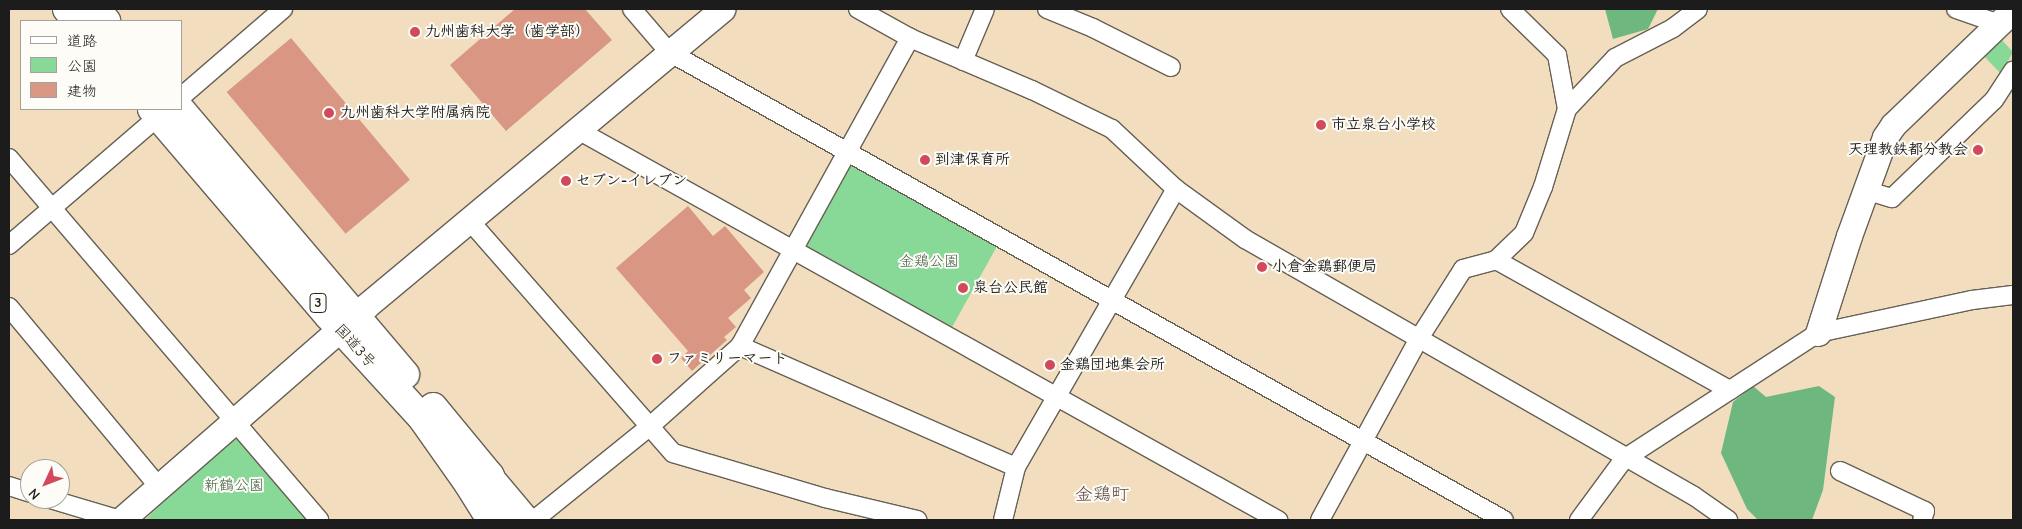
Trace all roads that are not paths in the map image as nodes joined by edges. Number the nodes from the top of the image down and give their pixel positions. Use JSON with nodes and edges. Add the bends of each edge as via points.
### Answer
{"nodes":[{"id":1,"x":67,"y":9,"type":"edge"},
{"id":2,"x":96,"y":9,"type":"edge"},
{"id":3,"x":284,"y":9,"type":"edge"},
{"id":4,"x":632,"y":9,"type":"edge"},
{"id":5,"x":722,"y":9,"type":"edge"},
{"id":6,"x":858,"y":9,"type":"edge"},
{"id":7,"x":985,"y":9,"type":"edge"},
{"id":8,"x":1047,"y":9,"type":"edge"},
{"id":9,"x":1510,"y":9,"type":"edge"},
{"id":10,"x":1698,"y":9,"type":"edge"},
{"id":11,"x":1956,"y":9,"type":"edge"},
{"id":12,"x":2006,"y":17,"type":"edge"},
{"id":13,"x":77,"y":20,"type":"edge"},
{"id":14,"x":105,"y":20,"type":"edge"},
{"id":15,"x":910,"y":38,"type":"junction"},
{"id":16,"x":669,"y":52,"type":"junction"},
{"id":17,"x":963,"y":61,"type":"junction"},
{"id":18,"x":1171,"y":67,"type":"dead end"},
{"id":19,"x":2013,"y":71,"type":"edge"},
{"id":20,"x":182,"y":96,"type":"edge"},
{"id":21,"x":1567,"y":109,"type":"junction"},
{"id":22,"x":164,"y":111,"type":"edge"},
{"id":23,"x":576,"y":129,"type":"junction"},
{"id":24,"x":848,"y":152,"type":"junction"},
{"id":25,"x":9,"y":158,"type":"edge"},
{"id":26,"x":1176,"y":189,"type":"junction"},
{"id":27,"x":1865,"y":190,"type":"junction"},
{"id":28,"x":51,"y":209,"type":"junction"},
{"id":29,"x":469,"y":220,"type":"junction"},
{"id":30,"x":9,"y":244,"type":"edge"},
{"id":31,"x":794,"y":252,"type":"junction"},
{"id":32,"x":1496,"y":260,"type":"junction"},
{"id":33,"x":2013,"y":295,"type":"edge"},
{"id":34,"x":1110,"y":300,"type":"junction"},
{"id":35,"x":9,"y":307,"type":"edge"},
{"id":36,"x":349,"y":323,"type":"junction"},
{"id":37,"x":1818,"y":333,"type":"junction"},
{"id":38,"x":1418,"y":340,"type":"junction"},
{"id":39,"x":740,"y":346,"type":"junction"},
{"id":40,"x":1730,"y":390,"type":"junction"},
{"id":41,"x":1056,"y":398,"type":"junction"},
{"id":42,"x":234,"y":424,"type":"junction"},
{"id":43,"x":648,"y":428,"type":"junction"},
{"id":44,"x":1363,"y":441,"type":"junction"},
{"id":45,"x":1624,"y":459,"type":"junction"},
{"id":46,"x":1016,"y":467,"type":"junction"},
{"id":47,"x":1840,"y":472,"type":"dead end"},
{"id":48,"x":158,"y":486,"type":"junction"},
{"id":49,"x":490,"y":504,"type":"edge"},
{"id":50,"x":70,"y":505,"type":"edge"},
{"id":51,"x":120,"y":520,"type":"edge"},
{"id":52,"x":319,"y":520,"type":"edge"},
{"id":53,"x":507,"y":520,"type":"edge"},
{"id":54,"x":527,"y":520,"type":"edge"},
{"id":55,"x":534,"y":520,"type":"edge"},
{"id":56,"x":916,"y":520,"type":"edge"},
{"id":57,"x":1003,"y":520,"type":"edge"},
{"id":58,"x":1278,"y":520,"type":"edge"},
{"id":59,"x":1320,"y":520,"type":"edge"},
{"id":60,"x":1504,"y":520,"type":"edge"},
{"id":61,"x":1579,"y":520,"type":"edge"},
{"id":62,"x":1728,"y":520,"type":"edge"},
{"id":63,"x":1922,"y":520,"type":"edge"}],
"edges":[{"from":1,"to":13,"type":"highway"},
{"from":2,"to":14,"type":"highway"},
{"from":3,"to":20,"type":"street"},
{"from":4,"to":16,"type":"street"},
{"from":5,"to":16,"type":"street"},
{"from":6,"to":15,"type":"street"},
{"from":7,"to":17,"type":"street"},
{"from":8,"to":18,"type":"street"},
{"from":9,"to":21,"type":"street","via":[[1557,55]]},
{"from":10,"to":21,"type":"street","via":[[1673,28],[1616,58]]},
{"from":11,"to":12,"type":"street"},
{"from":12,"to":27,"type":"street","via":[[1893,125],[1885,137]]},
{"from":15,"to":17,"type":"street"},
{"from":15,"to":24,"type":"street"},
{"from":16,"to":23,"type":"street"},
{"from":16,"to":24,"type":"street"},
{"from":17,"to":26,"type":"street","via":[[1112,129]]},
{"from":19,"to":27,"type":"street","via":[[1994,100],[1892,198]]},
{"from":21,"to":32,"type":"street","via":[[1543,187],[1524,233]]},
{"from":22,"to":28,"type":"street"},
{"from":22,"to":36,"type":"highway","name":"国道3号","number":"3"},
{"from":23,"to":29,"type":"street"},
{"from":23,"to":31,"type":"street"},
{"from":24,"to":31,"type":"street"},
{"from":24,"to":34,"type":"street"},
{"from":25,"to":28,"type":"street"},
{"from":26,"to":34,"type":"street"},
{"from":26,"to":38,"type":"street","via":[[1245,239]]},
{"from":27,"to":37,"type":"street"},
{"from":28,"to":30,"type":"street"},
{"from":28,"to":42,"type":"street"},
{"from":29,"to":36,"type":"street"},
{"from":29,"to":43,"type":"street"},
{"from":31,"to":39,"type":"street"},
{"from":31,"to":41,"type":"street"},
{"from":32,"to":38,"type":"street","via":[[1463,269]]},
{"from":32,"to":40,"type":"street"},
{"from":33,"to":37,"type":"street","via":[[1972,300]]},
{"from":34,"to":41,"type":"street"},
{"from":34,"to":44,"type":"street"},
{"from":35,"to":48,"type":"street"},
{"from":36,"to":42,"type":"street"},
{"from":36,"to":49,"type":"highway","name":"国道3号","number":"3"},
{"from":37,"to":40,"type":"street"},
{"from":38,"to":44,"type":"street"},
{"from":38,"to":45,"type":"street"},
{"from":39,"to":43,"type":"street"},
{"from":39,"to":46,"type":"street"},
{"from":40,"to":45,"type":"street"},
{"from":41,"to":46,"type":"street"},
{"from":41,"to":58,"type":"street"},
{"from":42,"to":48,"type":"street"},
{"from":42,"to":52,"type":"street"},
{"from":43,"to":55,"type":"street"},
{"from":43,"to":56,"type":"street","via":[[673,453],[825,498]]},
{"from":44,"to":59,"type":"street"},
{"from":44,"to":60,"type":"street"},
{"from":45,"to":61,"type":"street"},
{"from":45,"to":62,"type":"street","via":[[1694,496]]},
{"from":46,"to":57,"type":"street"},
{"from":47,"to":63,"type":"street","via":[[1925,511]]},
{"from":48,"to":51,"type":"street"},
{"from":49,"to":53,"type":"highway","name":"国道3号","number":"3"},
{"from":49,"to":54,"type":"street"},
{"from":50,"to":51,"type":"street"}]}
